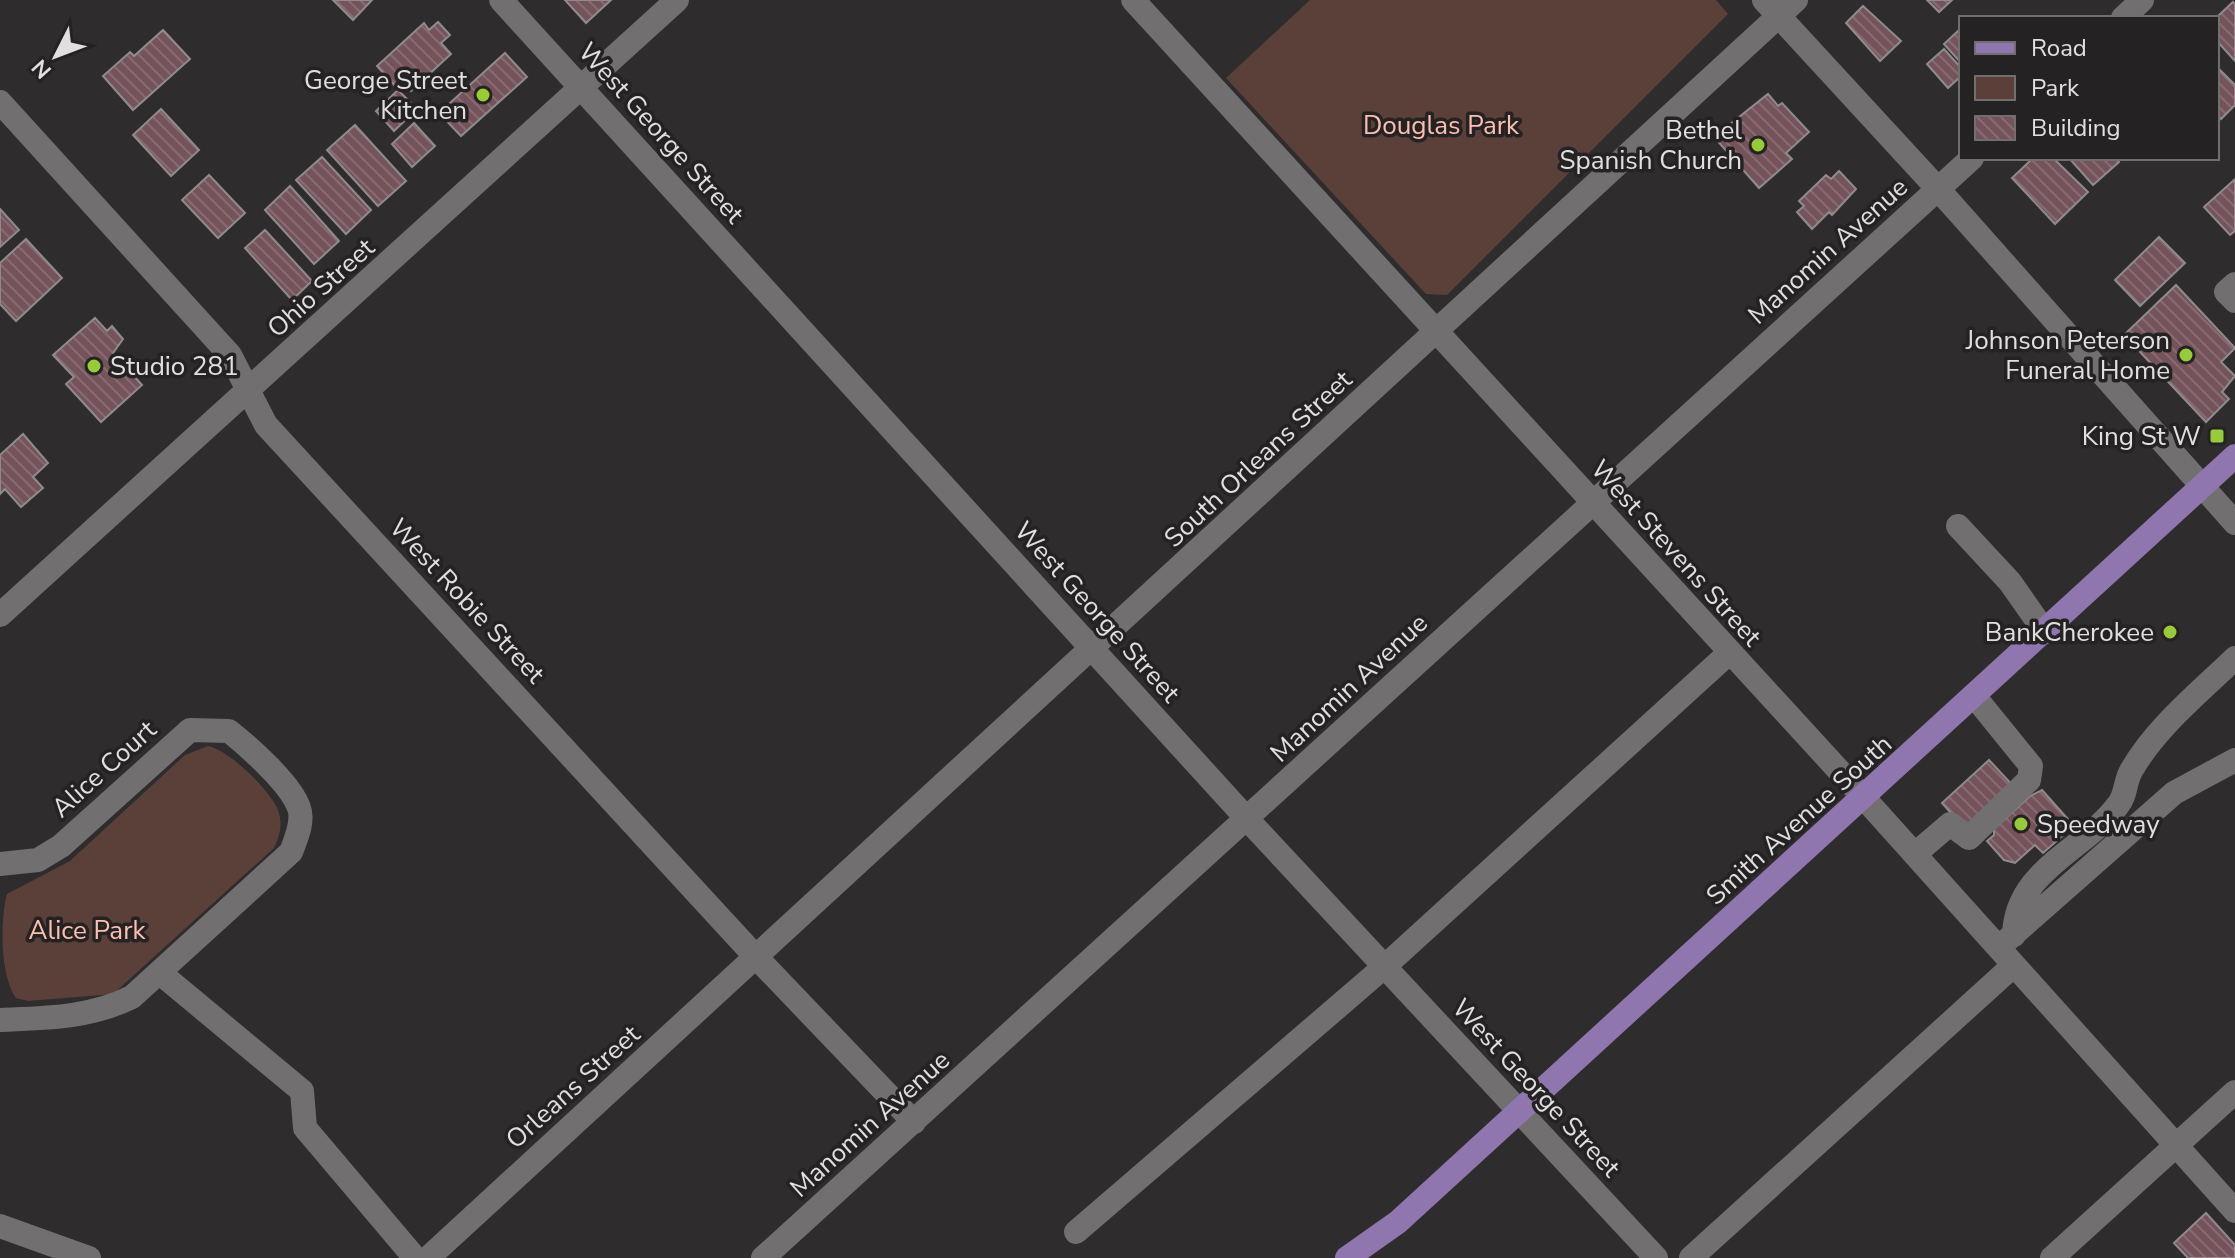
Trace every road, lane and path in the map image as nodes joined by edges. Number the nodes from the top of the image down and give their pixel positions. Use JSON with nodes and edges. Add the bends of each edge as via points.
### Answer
{"nodes":[{"id":1,"x":501,"y":0,"type":"edge"},
{"id":2,"x":677,"y":0,"type":"edge"},
{"id":3,"x":1133,"y":0,"type":"edge"},
{"id":4,"x":2142,"y":0,"type":"edge"},
{"id":5,"x":1779,"y":5,"type":"edge"},
{"id":6,"x":2125,"y":16,"type":"edge"},
{"id":7,"x":582,"y":88,"type":"junction"},
{"id":8,"x":0,"y":102,"type":"edge"},
{"id":9,"x":1970,"y":160,"type":"edge"},
{"id":10,"x":1938,"y":189,"type":"junction"},
{"id":11,"x":2235,"y":284,"type":"edge"},
{"id":12,"x":2235,"y":301,"type":"edge"},
{"id":13,"x":1436,"y":334,"type":"junction"},
{"id":14,"x":250,"y":390,"type":"junction"},
{"id":15,"x":2235,"y":456,"type":"edge"},
{"id":16,"x":2202,"y":487,"type":"junction"},
{"id":17,"x":1592,"y":501,"type":"junction"},
{"id":18,"x":2235,"y":523,"type":"edge"},
{"id":19,"x":1958,"y":526,"type":"dead end"},
{"id":20,"x":0,"y":615,"type":"edge"},
{"id":21,"x":2045,"y":632,"type":"junction"},
{"id":22,"x":1093,"y":649,"type":"junction"},
{"id":23,"x":1729,"y":653,"type":"junction"},
{"id":24,"x":2235,"y":658,"type":"edge"},
{"id":25,"x":1975,"y":697,"type":"junction"},
{"id":26,"x":2235,"y":760,"type":"edge"},
{"id":27,"x":1865,"y":799,"type":"junction"},
{"id":28,"x":1248,"y":820,"type":"junction"},
{"id":29,"x":1915,"y":854,"type":"junction"},
{"id":30,"x":0,"y":864,"type":"edge"},
{"id":31,"x":2009,"y":949,"type":"junction"},
{"id":32,"x":756,"y":957,"type":"junction"},
{"id":33,"x":1384,"y":967,"type":"junction"},
{"id":34,"x":160,"y":973,"type":"junction"},
{"id":35,"x":0,"y":1020,"type":"edge"},
{"id":36,"x":2235,"y":1092,"type":"edge"},
{"id":37,"x":1518,"y":1110,"type":"junction"},
{"id":38,"x":914,"y":1122,"type":"junction"},
{"id":39,"x":2176,"y":1146,"type":"junction"},
{"id":40,"x":2235,"y":1211,"type":"edge"},
{"id":41,"x":1398,"y":1222,"type":"junction"},
{"id":42,"x":0,"y":1226,"type":"edge"},
{"id":43,"x":1076,"y":1232,"type":"dead end"},
{"id":44,"x":89,"y":1258,"type":"edge"},
{"id":45,"x":415,"y":1258,"type":"edge"},
{"id":46,"x":428,"y":1258,"type":"edge"},
{"id":47,"x":763,"y":1258,"type":"edge"},
{"id":48,"x":1347,"y":1258,"type":"edge"},
{"id":49,"x":1373,"y":1258,"type":"edge"},
{"id":50,"x":1656,"y":1258,"type":"edge"},
{"id":51,"x":1691,"y":1258,"type":"edge"},
{"id":52,"x":2052,"y":1258,"type":"edge"}],
"edges":[{"from":1,"to":7,"type":"street","name":"West George Street"},
{"from":2,"to":7,"type":"street","name":"Ohio Street"},
{"from":3,"to":13,"type":"street","name":"West Stevens Street"},
{"from":4,"to":6,"type":"street"},
{"from":5,"to":10,"type":"street"},
{"from":5,"to":13,"type":"street","name":"South Orleans Street"},
{"from":7,"to":14,"type":"street","name":"Ohio Street"},
{"from":7,"to":22,"type":"street","name":"West George Street"},
{"from":8,"to":14,"type":"street","name":"West Robie Street","via":[[230,355]]},
{"from":9,"to":10,"type":"street","name":"Manomin Avenue"},
{"from":10,"to":16,"type":"street"},
{"from":10,"to":17,"type":"street","name":"Manomin Avenue"},
{"from":11,"to":12,"type":"street","via":[[2226,292]]},
{"from":13,"to":17,"type":"street","name":"West Stevens Street"},
{"from":13,"to":22,"type":"street","name":"South Orleans Street"},
{"from":14,"to":20,"type":"street","name":"Ohio Street"},
{"from":14,"to":32,"type":"street","name":"West Robie Street","via":[[266,425]]},
{"from":15,"to":16,"type":"main road","name":"Smith Avenue South"},
{"from":16,"to":18,"type":"street"},
{"from":16,"to":21,"type":"main road","name":"Smith Avenue South"},
{"from":17,"to":23,"type":"street","name":"West Stevens Street"},
{"from":17,"to":28,"type":"street","name":"Manomin Avenue"},
{"from":19,"to":21,"type":"street","via":[[2010,582]]},
{"from":21,"to":25,"type":"main road","name":"Smith Avenue South"},
{"from":22,"to":28,"type":"street","name":"West George Street"},
{"from":22,"to":32,"type":"street","name":"South Orleans Street"},
{"from":23,"to":27,"type":"street","name":"West Stevens Street"},
{"from":23,"to":33,"type":"street"},
{"from":24,"to":31,"type":"street","via":[[2151,744],[2130,772],[2120,804],[2024,894]]},
{"from":25,"to":27,"type":"main road","name":"Smith Avenue South"},
{"from":25,"to":29,"type":"street","via":[[2031,766],[2029,780],[1969,838],[1950,824]]},
{"from":26,"to":31,"type":"street","via":[[2174,793]]},
{"from":27,"to":29,"type":"street","name":"West Stevens Street"},
{"from":27,"to":37,"type":"main road","name":"Smith Avenue South"},
{"from":28,"to":33,"type":"street","name":"West George Street"},
{"from":28,"to":38,"type":"street","name":"Manomin Avenue"},
{"from":29,"to":31,"type":"street","name":"West Stevens Street"},
{"from":30,"to":34,"type":"street","name":"Alice Court","via":[[38,860],[61,846],[190,730],[229,731],[300,809],[299,831],[291,852]]},
{"from":31,"to":39,"type":"street","name":"West Stevens Street"},
{"from":31,"to":51,"type":"street"},
{"from":32,"to":38,"type":"street","name":"West Robie Street"},
{"from":32,"to":46,"type":"street","name":"Orleans Street"},
{"from":33,"to":37,"type":"street","name":"West George Street"},
{"from":33,"to":43,"type":"street"},
{"from":34,"to":35,"type":"street","name":"Alice Court","via":[[106,1010]]},
{"from":34,"to":45,"type":"street","via":[[302,1091],[305,1128]]},
{"from":36,"to":39,"type":"street"},
{"from":37,"to":41,"type":"main road","name":"Smith Avenue South"},
{"from":37,"to":50,"type":"street","name":"West George Street"},
{"from":38,"to":47,"type":"street","name":"Manomin Avenue"},
{"from":39,"to":40,"type":"street","name":"West Stevens Street"},
{"from":39,"to":52,"type":"street"},
{"from":41,"to":48,"type":"main road","name":"Smith Avenue South"},
{"from":41,"to":49,"type":"main road","name":"Smith Avenue South"},
{"from":42,"to":44,"type":"street"}]}
